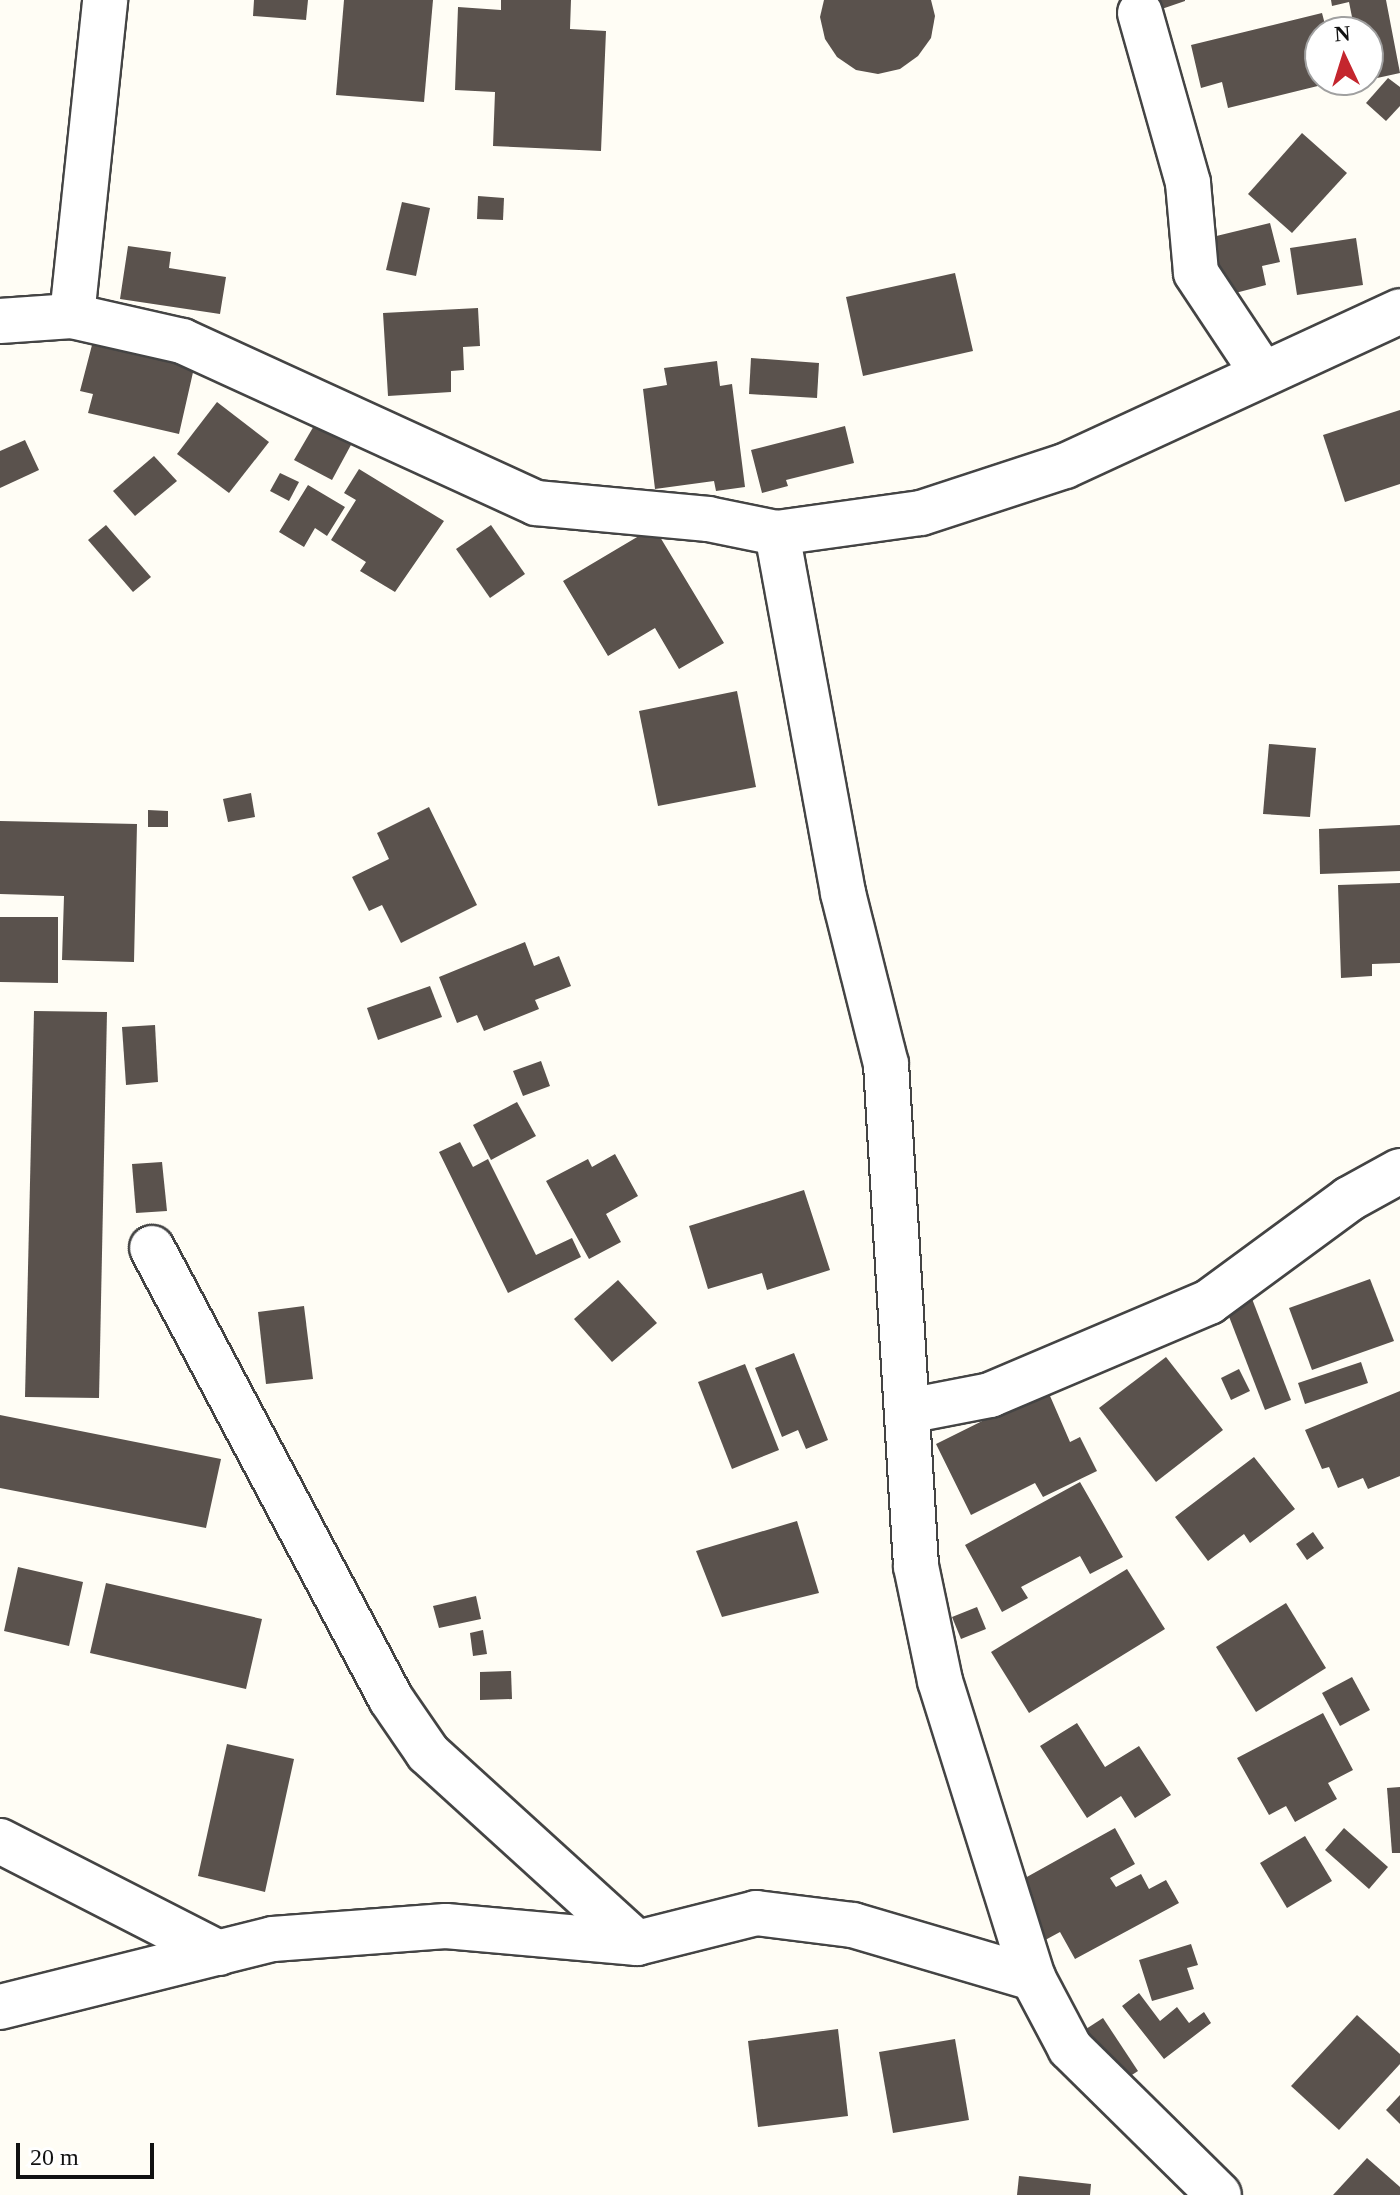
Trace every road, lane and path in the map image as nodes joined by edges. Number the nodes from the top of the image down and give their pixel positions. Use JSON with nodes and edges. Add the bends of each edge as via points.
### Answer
{"nodes":[{"id":1,"x":105,"y":0,"type":"edge"},
{"id":2,"x":1140,"y":13,"type":"dead end"},
{"id":3,"x":1400,"y":311,"type":"edge"},
{"id":4,"x":72,"y":316,"type":"junction"},
{"id":5,"x":0,"y":321,"type":"edge"},
{"id":6,"x":1263,"y":374,"type":"junction"},
{"id":7,"x":777,"y":533,"type":"junction"},
{"id":8,"x":1400,"y":1171,"type":"edge"},
{"id":9,"x":152,"y":1248,"type":"dead end"},
{"id":10,"x":908,"y":1411,"type":"junction"},
{"id":11,"x":0,"y":1841,"type":"edge"},
{"id":12,"x":637,"y":1943,"type":"junction"},
{"id":13,"x":219,"y":1953,"type":"junction"},
{"id":14,"x":1033,"y":1978,"type":"junction"},
{"id":15,"x":0,"y":2007,"type":"edge"},
{"id":16,"x":1219,"y":2195,"type":"edge"}],
"edges":[{"from":1,"to":4,"type":"street"},
{"from":2,"to":6,"type":"street","via":[[1188,183],[1196,273]]},
{"from":3,"to":6,"type":"street"},
{"from":4,"to":5,"type":"street"},
{"from":4,"to":7,"type":"street","via":[[182,341],[536,503],[708,519]]},
{"from":6,"to":7,"type":"street","via":[[1080,460],[1003,488],[921,513]]},
{"from":7,"to":10,"type":"street","via":[[843,893],[886,1064]]},
{"from":8,"to":10,"type":"street","via":[[1349,1199],[1209,1302],[990,1395]]},
{"from":9,"to":12,"type":"street","via":[[428,1753]]},
{"from":10,"to":14,"type":"street","via":[[916,1566],[940,1681]]},
{"from":11,"to":13,"type":"street"},
{"from":12,"to":13,"type":"street","via":[[446,1926],[273,1939]]},
{"from":12,"to":14,"type":"street","via":[[756,1913],[853,1925]]},
{"from":13,"to":15,"type":"street"},
{"from":14,"to":16,"type":"street","via":[[1070,2048]]}]}
